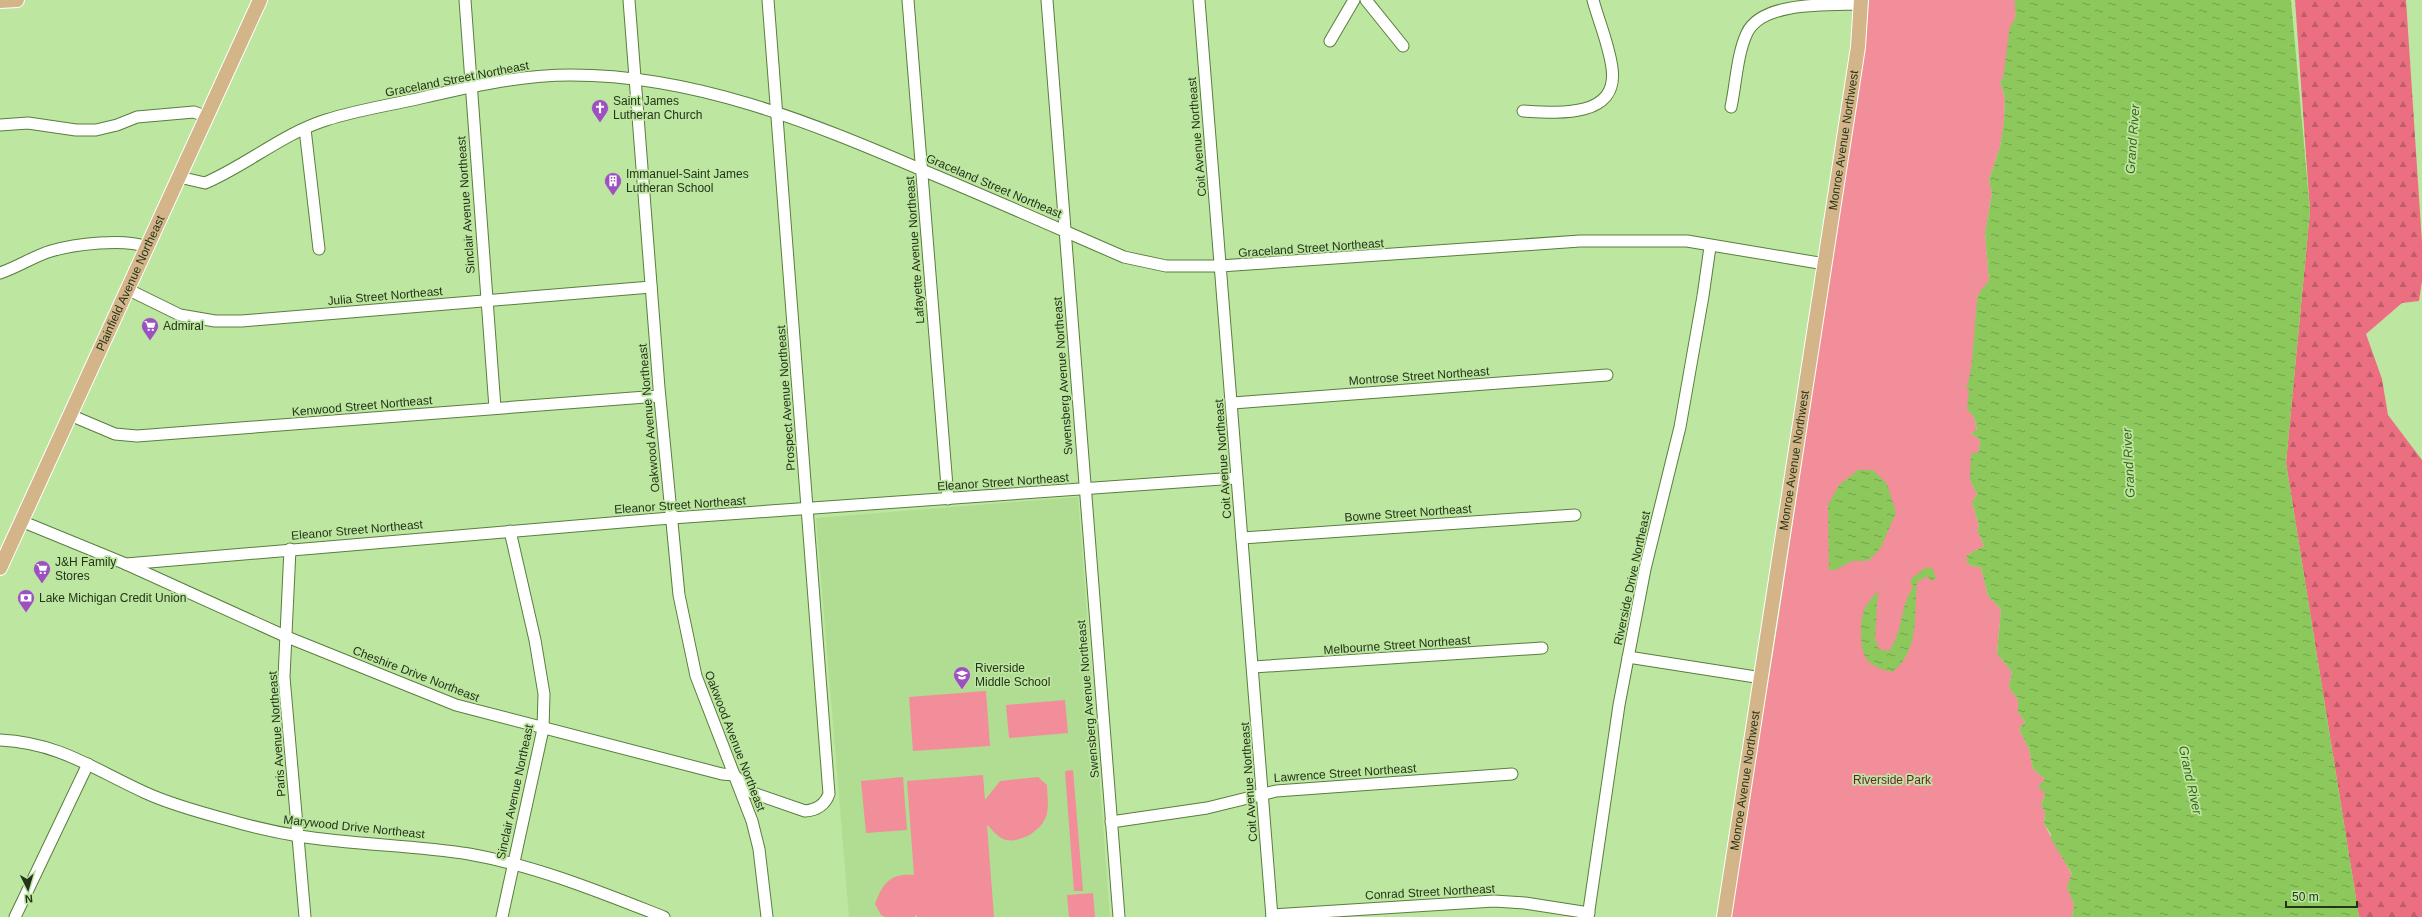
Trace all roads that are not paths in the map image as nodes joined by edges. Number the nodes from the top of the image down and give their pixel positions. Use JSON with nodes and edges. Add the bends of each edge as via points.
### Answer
{"nodes":[{"id":1,"x":17,"y":0,"type":"edge"},
{"id":2,"x":260,"y":0,"type":"edge"},
{"id":3,"x":465,"y":0,"type":"edge"},
{"id":4,"x":629,"y":0,"type":"edge"},
{"id":5,"x":768,"y":0,"type":"edge"},
{"id":6,"x":908,"y":0,"type":"edge"},
{"id":7,"x":1047,"y":0,"type":"edge"},
{"id":8,"x":1199,"y":0,"type":"edge"},
{"id":9,"x":1354,"y":0,"type":"edge"},
{"id":10,"x":1366,"y":0,"type":"edge"},
{"id":11,"x":1594,"y":0,"type":"edge"},
{"id":12,"x":0,"y":1,"type":"edge"},
{"id":13,"x":1860,"y":1,"type":"edge"},
{"id":14,"x":1330,"y":42,"type":"dead end"},
{"id":15,"x":1403,"y":46,"type":"dead end"},
{"id":16,"x":635,"y":80,"type":"junction"},
{"id":17,"x":471,"y":87,"type":"junction"},
{"id":18,"x":1731,"y":107,"type":"dead end"},
{"id":19,"x":1523,"y":111,"type":"dead end"},
{"id":20,"x":778,"y":112,"type":"junction"},
{"id":21,"x":206,"y":117,"type":"junction"},
{"id":22,"x":0,"y":125,"type":"edge"},
{"id":23,"x":305,"y":129,"type":"junction"},
{"id":24,"x":922,"y":170,"type":"junction"},
{"id":25,"x":179,"y":177,"type":"junction"},
{"id":26,"x":1064,"y":231,"type":"junction"},
{"id":27,"x":1710,"y":246,"type":"junction"},
{"id":28,"x":147,"y":247,"type":"junction"},
{"id":29,"x":319,"y":249,"type":"dead end"},
{"id":30,"x":1825,"y":264,"type":"junction"},
{"id":31,"x":1220,"y":266,"type":"junction"},
{"id":32,"x":0,"y":273,"type":"edge"},
{"id":33,"x":651,"y":287,"type":"junction"},
{"id":34,"x":127,"y":289,"type":"junction"},
{"id":35,"x":486,"y":302,"type":"junction"},
{"id":36,"x":1607,"y":375,"type":"dead end"},
{"id":37,"x":659,"y":396,"type":"junction"},
{"id":38,"x":1233,"y":402,"type":"junction"},
{"id":39,"x":495,"y":408,"type":"junction"},
{"id":40,"x":70,"y":415,"type":"junction"},
{"id":41,"x":1236,"y":478,"type":"junction"},
{"id":42,"x":1084,"y":489,"type":"junction"},
{"id":43,"x":948,"y":499,"type":"junction"},
{"id":44,"x":807,"y":509,"type":"junction"},
{"id":45,"x":1575,"y":515,"type":"dead end"},
{"id":46,"x":672,"y":518,"type":"junction"},
{"id":47,"x":21,"y":521,"type":"junction"},
{"id":48,"x":510,"y":531,"type":"junction"},
{"id":49,"x":1242,"y":538,"type":"junction"},
{"id":50,"x":290,"y":549,"type":"junction"},
{"id":51,"x":126,"y":564,"type":"junction"},
{"id":52,"x":0,"y":568,"type":"edge"},
{"id":53,"x":287,"y":637,"type":"junction"},
{"id":54,"x":1542,"y":648,"type":"dead end"},
{"id":55,"x":1628,"y":657,"type":"junction"},
{"id":56,"x":1253,"y":667,"type":"junction"},
{"id":57,"x":1762,"y":678,"type":"junction"},
{"id":58,"x":543,"y":729,"type":"junction"},
{"id":59,"x":0,"y":740,"type":"edge"},
{"id":60,"x":88,"y":764,"type":"junction"},
{"id":61,"x":1512,"y":774,"type":"dead end"},
{"id":62,"x":734,"y":775,"type":"junction"},
{"id":63,"x":1262,"y":793,"type":"junction"},
{"id":64,"x":1111,"y":822,"type":"junction"},
{"id":65,"x":299,"y":836,"type":"junction"},
{"id":66,"x":513,"y":864,"type":"junction"},
{"id":67,"x":1588,"y":915,"type":"edge"},
{"id":68,"x":1272,"y":916,"type":"edge"},
{"id":69,"x":15,"y":917,"type":"edge"},
{"id":70,"x":305,"y":917,"type":"edge"},
{"id":71,"x":502,"y":917,"type":"edge"},
{"id":72,"x":664,"y":917,"type":"edge"},
{"id":73,"x":767,"y":917,"type":"edge"},
{"id":74,"x":1119,"y":917,"type":"edge"},
{"id":75,"x":1724,"y":917,"type":"edge"}],
"edges":[{"from":1,"to":12,"type":"main road"},
{"from":2,"to":21,"type":"main road","name":"Plainfield Avenue Northeast"},
{"from":3,"to":17,"type":"street","name":"Sinclair Avenue Northeast"},
{"from":4,"to":16,"type":"street","name":"Oakwood Avenue Northeast"},
{"from":5,"to":20,"type":"street","name":"Prospect Avenue Northeast"},
{"from":6,"to":24,"type":"street","name":"Lafayette Avenue Northeast"},
{"from":7,"to":26,"type":"street","name":"Swensberg Avenue Northeast"},
{"from":8,"to":31,"type":"street","name":"Coit Avenue Northeast"},
{"from":9,"to":14,"type":"street"},
{"from":10,"to":15,"type":"street"},
{"from":11,"to":19,"type":"street","via":[[1612,66],[1611,86],[1606,96],[1588,108],[1548,112]]},
{"from":13,"to":18,"type":"street","via":[[1786,9],[1761,16],[1753,23],[1744,40]]},
{"from":13,"to":30,"type":"main road","name":"Monroe Avenue Northwest","via":[[1858,47]]},
{"from":16,"to":17,"type":"street","name":"Graceland Street Northeast","via":[[572,75],[539,76]]},
{"from":16,"to":20,"type":"street","name":"Graceland Street Northeast","via":[[710,93]]},
{"from":16,"to":33,"type":"street","name":"Oakwood Avenue Northeast"},
{"from":17,"to":23,"type":"street","name":"Graceland Street Northeast","via":[[326,120]]},
{"from":17,"to":35,"type":"street","name":"Sinclair Avenue Northeast"},
{"from":20,"to":24,"type":"street","name":"Graceland Street Northeast","via":[[845,136]]},
{"from":20,"to":44,"type":"street","name":"Prospect Avenue Northeast"},
{"from":21,"to":22,"type":"street","via":[[194,112],[137,117],[96,130],[76,130],[28,123]]},
{"from":21,"to":25,"type":"main road","name":"Plainfield Avenue Northeast"},
{"from":23,"to":25,"type":"street","name":"Graceland Street Northeast","via":[[272,144],[205,183]]},
{"from":23,"to":29,"type":"street"},
{"from":24,"to":26,"type":"street","name":"Graceland Street Northeast"},
{"from":24,"to":43,"type":"street","name":"Lafayette Avenue Northeast"},
{"from":25,"to":28,"type":"main road","name":"Plainfield Avenue Northeast"},
{"from":26,"to":31,"type":"street","name":"Graceland Street Northeast","via":[[1124,257],[1179,267]]},
{"from":26,"to":42,"type":"street","name":"Swensberg Avenue Northeast"},
{"from":27,"to":30,"type":"street","name":"Graceland Street Northeast"},
{"from":27,"to":31,"type":"street","name":"Graceland Street Northeast","via":[[1687,241],[1580,241]]},
{"from":27,"to":55,"type":"street","name":"Riverside Drive Northeast","via":[[1680,427]]},
{"from":28,"to":32,"type":"street","via":[[135,242],[77,246],[51,251]]},
{"from":28,"to":34,"type":"main road","name":"Plainfield Avenue Northeast"},
{"from":30,"to":57,"type":"main road","name":"Monroe Avenue Northwest"},
{"from":31,"to":38,"type":"street","name":"Coit Avenue Northeast"},
{"from":33,"to":35,"type":"street","name":"Julia Street Northeast"},
{"from":33,"to":37,"type":"street","name":"Oakwood Avenue Northeast"},
{"from":34,"to":35,"type":"street","name":"Julia Street Northeast","via":[[180,315],[215,321]]},
{"from":34,"to":40,"type":"main road","name":"Plainfield Avenue Northeast"},
{"from":35,"to":39,"type":"street","name":"Sinclair Avenue Northeast"},
{"from":36,"to":38,"type":"street","name":"Montrose Street Northeast"},
{"from":37,"to":39,"type":"street","name":"Kenwood Street Northeast"},
{"from":37,"to":46,"type":"street","name":"Oakwood Avenue Northeast"},
{"from":38,"to":41,"type":"street","name":"Coit Avenue Northeast"},
{"from":39,"to":40,"type":"street","name":"Kenwood Street Northeast","via":[[137,436],[114,434]]},
{"from":40,"to":47,"type":"main road","name":"Plainfield Avenue Northeast"},
{"from":41,"to":42,"type":"street","name":"Eleanor Street Northeast"},
{"from":41,"to":49,"type":"street","name":"Coit Avenue Northeast"},
{"from":42,"to":43,"type":"street","name":"Eleanor Street Northeast"},
{"from":42,"to":64,"type":"street","name":"Swensberg Avenue Northeast"},
{"from":43,"to":44,"type":"street","name":"Eleanor Street Northeast"},
{"from":44,"to":46,"type":"street","name":"Eleanor Street Northeast"},
{"from":44,"to":62,"type":"street","name":"Prospect Avenue Northeast","via":[[829,794],[826,803],[814,810],[805,811],[753,793]]},
{"from":45,"to":49,"type":"street","name":"Bowne Street Northeast"},
{"from":46,"to":48,"type":"street","name":"Eleanor Street Northeast"},
{"from":46,"to":62,"type":"street","name":"Oakwood Avenue Northeast","via":[[679,595],[696,676]]},
{"from":47,"to":51,"type":"street","name":"Cheshire Drive Northeast"},
{"from":47,"to":52,"type":"main road","name":"Plainfield Avenue Northeast"},
{"from":48,"to":50,"type":"street","name":"Eleanor Street Northeast"},
{"from":48,"to":58,"type":"street","name":"Sinclair Avenue Northeast","via":[[535,640],[544,694]]},
{"from":49,"to":56,"type":"street","name":"Coit Avenue Northeast"},
{"from":50,"to":51,"type":"street","name":"Eleanor Street Northeast"},
{"from":50,"to":53,"type":"street","name":"Paris Avenue Northeast"},
{"from":51,"to":53,"type":"street","name":"Cheshire Drive Northeast"},
{"from":53,"to":58,"type":"street","name":"Cheshire Drive Northeast","via":[[456,705]]},
{"from":53,"to":65,"type":"street","name":"Paris Avenue Northeast","via":[[284,677]]},
{"from":54,"to":56,"type":"street","name":"Melbourne Street Northeast"},
{"from":55,"to":57,"type":"street"},
{"from":55,"to":67,"type":"street","name":"Riverside Drive Northeast"},
{"from":56,"to":63,"type":"street","name":"Coit Avenue Northeast"},
{"from":57,"to":75,"type":"main road","name":"Monroe Avenue Northwest"},
{"from":58,"to":62,"type":"street","name":"Cheshire Drive Northeast"},
{"from":58,"to":66,"type":"street","name":"Sinclair Avenue Northeast"},
{"from":59,"to":60,"type":"street","name":"Marywood Drive Northeast","via":[[27,741],[68,754]]},
{"from":60,"to":65,"type":"street","name":"Marywood Drive Northeast","via":[[147,793],[200,812]]},
{"from":60,"to":69,"type":"street"},
{"from":61,"to":63,"type":"street","name":"Lawrence Street Northeast"},
{"from":62,"to":73,"type":"street","name":"Oakwood Avenue Northeast","via":[[752,821],[759,849]]},
{"from":63,"to":64,"type":"street","name":"Lawrence Street Northeast","via":[[1206,808]]},
{"from":63,"to":68,"type":"street","name":"Coit Avenue Northeast"},
{"from":64,"to":74,"type":"street","name":"Swensberg Avenue Northeast"},
{"from":65,"to":66,"type":"street","name":"Marywood Drive Northeast","via":[[417,847]]},
{"from":65,"to":70,"type":"street","name":"Paris Avenue Northeast"},
{"from":66,"to":71,"type":"street","name":"Sinclair Avenue Northeast"},
{"from":66,"to":72,"type":"street","name":"Marywood Drive Northeast","via":[[577,883]]},
{"from":67,"to":68,"type":"street","name":"Conrad Street Northeast","via":[[1525,903],[1494,901]]}]}
